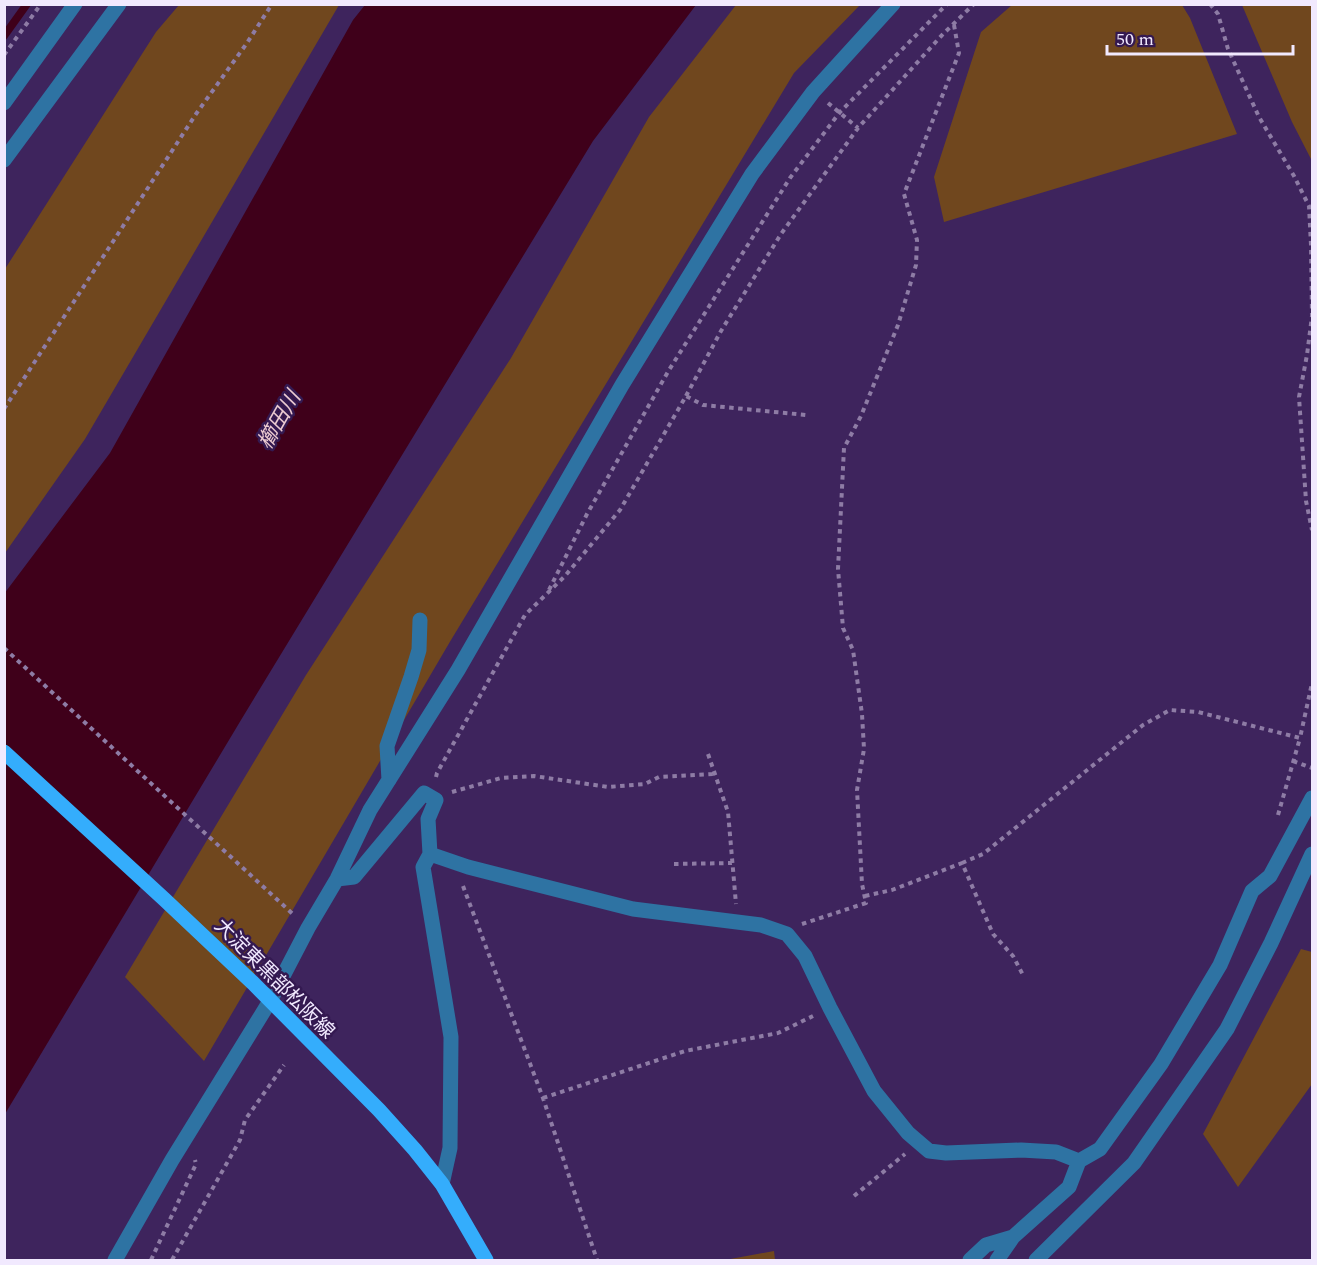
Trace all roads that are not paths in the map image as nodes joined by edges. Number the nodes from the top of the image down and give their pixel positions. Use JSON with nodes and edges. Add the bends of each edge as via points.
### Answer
{"nodes":[{"id":1,"x":75,"y":4,"type":"edge"},
{"id":2,"x":119,"y":4,"type":"edge"},
{"id":3,"x":892,"y":4,"type":"edge"},
{"id":4,"x":4,"y":103,"type":"edge"},
{"id":5,"x":4,"y":160,"type":"edge"},
{"id":6,"x":420,"y":620,"type":"dead end"},
{"id":7,"x":4,"y":752,"type":"edge"},
{"id":8,"x":389,"y":780,"type":"junction"},
{"id":9,"x":1312,"y":798,"type":"edge"},
{"id":10,"x":430,"y":854,"type":"junction"},
{"id":11,"x":1312,"y":854,"type":"edge"},
{"id":12,"x":337,"y":879,"type":"junction"},
{"id":13,"x":270,"y":1001,"type":"junction"},
{"id":14,"x":1079,"y":1161,"type":"junction"},
{"id":15,"x":442,"y":1184,"type":"junction"},
{"id":16,"x":1013,"y":1237,"type":"junction"},
{"id":17,"x":115,"y":1260,"type":"edge"},
{"id":18,"x":486,"y":1260,"type":"edge"},
{"id":19,"x":970,"y":1260,"type":"edge"},
{"id":20,"x":997,"y":1260,"type":"edge"},
{"id":21,"x":1036,"y":1260,"type":"edge"}],
"edges":[{"from":1,"to":4,"type":"street"},
{"from":2,"to":5,"type":"street"},
{"from":3,"to":8,"type":"street","via":[[813,92],[746,184]]},
{"from":6,"to":8,"type":"street","via":[[419,650],[387,746]]},
{"from":7,"to":13,"type":"main road","name":"大淀東黒部松阪線"},
{"from":8,"to":12,"type":"street"},
{"from":9,"to":14,"type":"street","via":[[1270,876],[1252,891],[1220,965],[1161,1064],[1100,1149]]},
{"from":10,"to":12,"type":"street","via":[[428,819],[436,800],[424,793],[354,878]]},
{"from":10,"to":14,"type":"street","via":[[633,909],[760,925],[787,934],[806,956],[874,1091],[929,1151],[1056,1152]]},
{"from":10,"to":15,"type":"street","via":[[423,867],[451,1037],[450,1148]]},
{"from":11,"to":21,"type":"street","via":[[1227,1029],[1134,1163]]},
{"from":12,"to":13,"type":"street"},
{"from":13,"to":15,"type":"main road","name":"大淀東黒部松阪線","via":[[379,1110]]},
{"from":13,"to":17,"type":"street"},
{"from":14,"to":16,"type":"street","via":[[1069,1187]]},
{"from":15,"to":18,"type":"main road","name":"大淀東黒部松阪線"},
{"from":16,"to":19,"type":"street","via":[[986,1245]]},
{"from":16,"to":20,"type":"street"}]}
